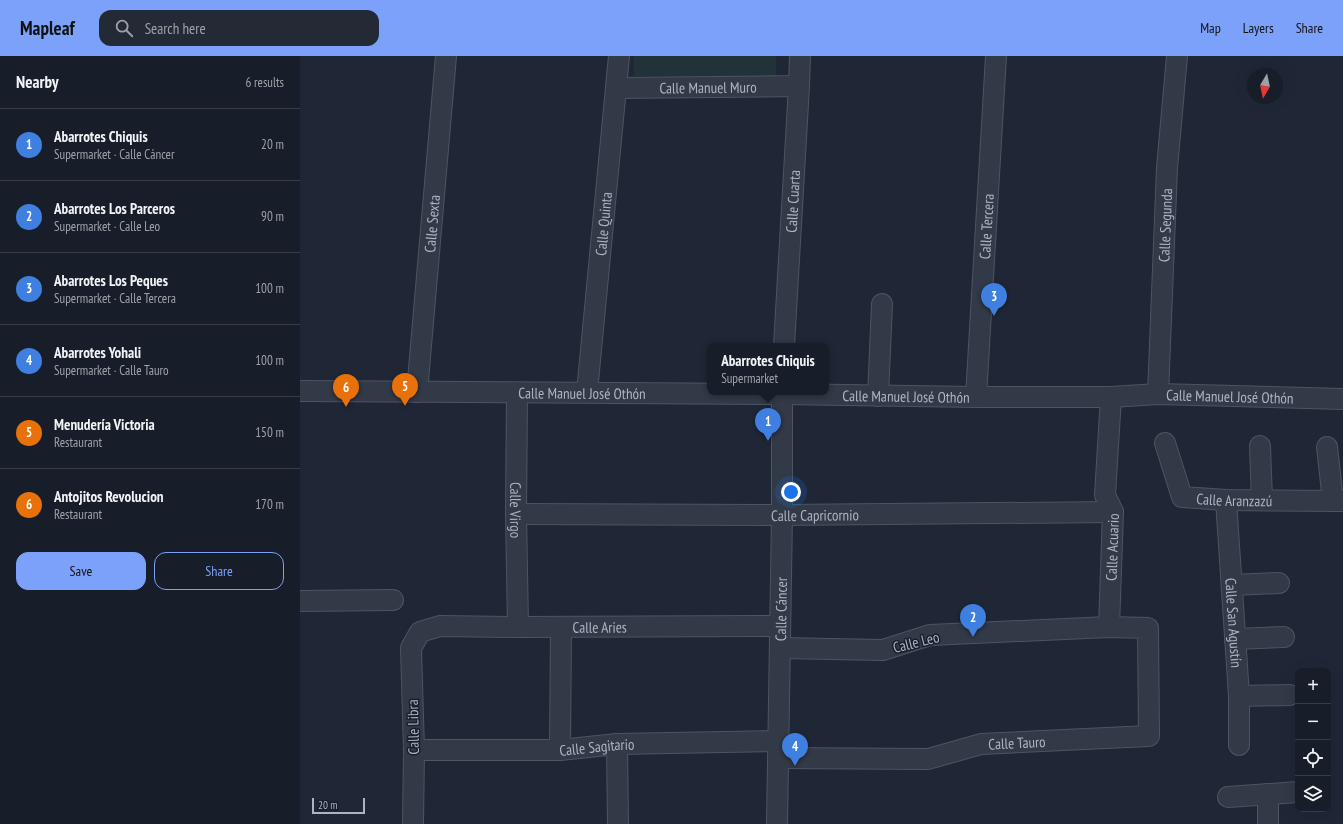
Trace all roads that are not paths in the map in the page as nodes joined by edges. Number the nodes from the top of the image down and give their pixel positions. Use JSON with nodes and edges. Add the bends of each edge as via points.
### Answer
{"nodes":[{"id":1,"x":446,"y":56,"type":"edge"},
{"id":2,"x":620,"y":56,"type":"edge"},
{"id":3,"x":800,"y":56,"type":"edge"},
{"id":4,"x":996,"y":56,"type":"edge"},
{"id":5,"x":1177,"y":56,"type":"edge"},
{"id":6,"x":799,"y":86,"type":"junction"},
{"id":7,"x":617,"y":88,"type":"junction"},
{"id":8,"x":882,"y":304,"type":"dead end"},
{"id":9,"x":784,"y":343,"type":"edge"},
{"id":10,"x":300,"y":392,"type":"edge"},
{"id":11,"x":417,"y":392,"type":"junction"},
{"id":12,"x":587,"y":392,"type":"junction"},
{"id":13,"x":517,"y":393,"type":"junction"},
{"id":14,"x":707,"y":393,"type":"edge"},
{"id":15,"x":829,"y":394,"type":"edge"},
{"id":16,"x":1158,"y":394,"type":"junction"},
{"id":17,"x":782,"y":395,"type":"edge"},
{"id":18,"x":878,"y":396,"type":"junction"},
{"id":19,"x":976,"y":397,"type":"junction"},
{"id":20,"x":1111,"y":397,"type":"junction"},
{"id":21,"x":1343,"y":399,"type":"edge"},
{"id":22,"x":1165,"y":443,"type":"dead end"},
{"id":23,"x":1260,"y":446,"type":"dead end"},
{"id":24,"x":1327,"y":447,"type":"dead end"},
{"id":25,"x":1226,"y":500,"type":"junction"},
{"id":26,"x":1262,"y":500,"type":"junction"},
{"id":27,"x":1338,"y":501,"type":"edge"},
{"id":28,"x":1113,"y":512,"type":"junction"},
{"id":29,"x":516,"y":514,"type":"junction"},
{"id":30,"x":782,"y":515,"type":"junction"},
{"id":31,"x":1279,"y":583,"type":"dead end"},
{"id":32,"x":1232,"y":585,"type":"junction"},
{"id":33,"x":393,"y":600,"type":"dead end"},
{"id":34,"x":300,"y":601,"type":"edge"},
{"id":35,"x":780,"y":626,"type":"junction"},
{"id":36,"x":518,"y":627,"type":"junction"},
{"id":37,"x":561,"y":627,"type":"junction"},
{"id":38,"x":1110,"y":627,"type":"junction"},
{"id":39,"x":1148,"y":628,"type":"joint"},
{"id":40,"x":420,"y":632,"type":"joint"},
{"id":41,"x":1284,"y":637,"type":"dead end"},
{"id":42,"x":1235,"y":639,"type":"junction"},
{"id":43,"x":780,"y":648,"type":"junction"},
{"id":44,"x":1290,"y":695,"type":"dead end"},
{"id":45,"x":1239,"y":696,"type":"junction"},
{"id":46,"x":617,"y":744,"type":"junction"},
{"id":47,"x":1239,"y":745,"type":"dead end"},
{"id":48,"x":779,"y":749,"type":"junction"},
{"id":49,"x":414,"y":750,"type":"junction"},
{"id":50,"x":560,"y":750,"type":"junction"},
{"id":51,"x":1295,"y":792,"type":"edge"},
{"id":52,"x":1268,"y":794,"type":"junction"},
{"id":53,"x":1228,"y":797,"type":"dead end"},
{"id":54,"x":413,"y":824,"type":"edge"},
{"id":55,"x":618,"y":824,"type":"edge"},
{"id":56,"x":778,"y":824,"type":"edge"},
{"id":57,"x":1268,"y":824,"type":"edge"}],
"edges":[{"from":1,"to":11,"type":"street","name":"Calle Sexta"},
{"from":2,"to":7,"type":"street","name":"Calle Quinta"},
{"from":3,"to":6,"type":"street","name":"Calle Cuarta"},
{"from":4,"to":19,"type":"street","name":"Calle Tercera"},
{"from":5,"to":16,"type":"street","name":"Calle Segunda","via":[[1167,168]]},
{"from":6,"to":7,"type":"street","name":"Calle Manuel Muro"},
{"from":6,"to":9,"type":"street","name":"Calle Cuarta"},
{"from":7,"to":12,"type":"street","name":"Calle Quinta"},
{"from":8,"to":18,"type":"street"},
{"from":10,"to":11,"type":"street","name":"Calle Manuel José Othón"},
{"from":11,"to":13,"type":"street","name":"Calle Manuel José Othón"},
{"from":12,"to":13,"type":"street","name":"Calle Manuel José Othón"},
{"from":12,"to":14,"type":"street","name":"Calle Manuel José Othón"},
{"from":13,"to":29,"type":"street","name":"Calle Virgo"},
{"from":15,"to":18,"type":"street","name":"Calle Manuel José Othón"},
{"from":16,"to":20,"type":"street","name":"Calle Manuel José Othón"},
{"from":16,"to":21,"type":"street","name":"Calle Manuel José Othón"},
{"from":17,"to":30,"type":"street","name":"Calle Cáncer"},
{"from":18,"to":19,"type":"street","name":"Calle Manuel José Othón"},
{"from":19,"to":20,"type":"street","name":"Calle Manuel José Othón"},
{"from":20,"to":28,"type":"street","name":"Calle Acuario","via":[[1105,495]]},
{"from":22,"to":25,"type":"street","name":"Calle Aranzazú","via":[[1182,497]]},
{"from":23,"to":26,"type":"street"},
{"from":24,"to":27,"type":"street"},
{"from":25,"to":26,"type":"street","name":"Calle Aranzazú"},
{"from":25,"to":32,"type":"street","name":"Calle San Agustín"},
{"from":26,"to":27,"type":"street","name":"Calle Aranzazú"},
{"from":28,"to":30,"type":"street","name":"Calle Capricornio"},
{"from":28,"to":38,"type":"street","name":"Calle Acuario"},
{"from":29,"to":30,"type":"street","name":"Calle Capricornio"},
{"from":29,"to":36,"type":"street","name":"Calle Virgo"},
{"from":30,"to":35,"type":"street","name":"Calle Cáncer"},
{"from":31,"to":32,"type":"street"},
{"from":32,"to":42,"type":"street","name":"Calle San Agustín"},
{"from":33,"to":34,"type":"street"},
{"from":35,"to":37,"type":"street","name":"Calle Aries"},
{"from":35,"to":43,"type":"street","name":"Calle Cáncer"},
{"from":36,"to":37,"type":"street","name":"Calle Aries"},
{"from":36,"to":40,"type":"street","name":"Calle Aries","via":[[440,626]]},
{"from":37,"to":50,"type":"street"},
{"from":38,"to":39,"type":"street","name":"Calle Leo"},
{"from":38,"to":43,"type":"street","name":"Calle Leo","via":[[930,635],[883,650]]},
{"from":39,"to":48,"type":"street","name":"Calle Tauro","via":[[1149,736],[981,744],[928,759]]},
{"from":40,"to":49,"type":"street","name":"Calle Libra","via":[[411,648]]},
{"from":41,"to":42,"type":"street"},
{"from":42,"to":45,"type":"street","name":"Calle San Agustín"},
{"from":43,"to":48,"type":"street","name":"Calle Cáncer"},
{"from":44,"to":45,"type":"street"},
{"from":45,"to":47,"type":"street","name":"Calle San Agustín"},
{"from":46,"to":48,"type":"street","name":"Calle Sagitario"},
{"from":46,"to":50,"type":"street","name":"Calle Sagitario"},
{"from":46,"to":55,"type":"street"},
{"from":48,"to":56,"type":"street","name":"Calle Cáncer"},
{"from":49,"to":50,"type":"street","name":"Calle Sagitario"},
{"from":49,"to":54,"type":"street","name":"Calle Libra"},
{"from":51,"to":52,"type":"street"},
{"from":52,"to":53,"type":"street"},
{"from":52,"to":57,"type":"street"}]}
